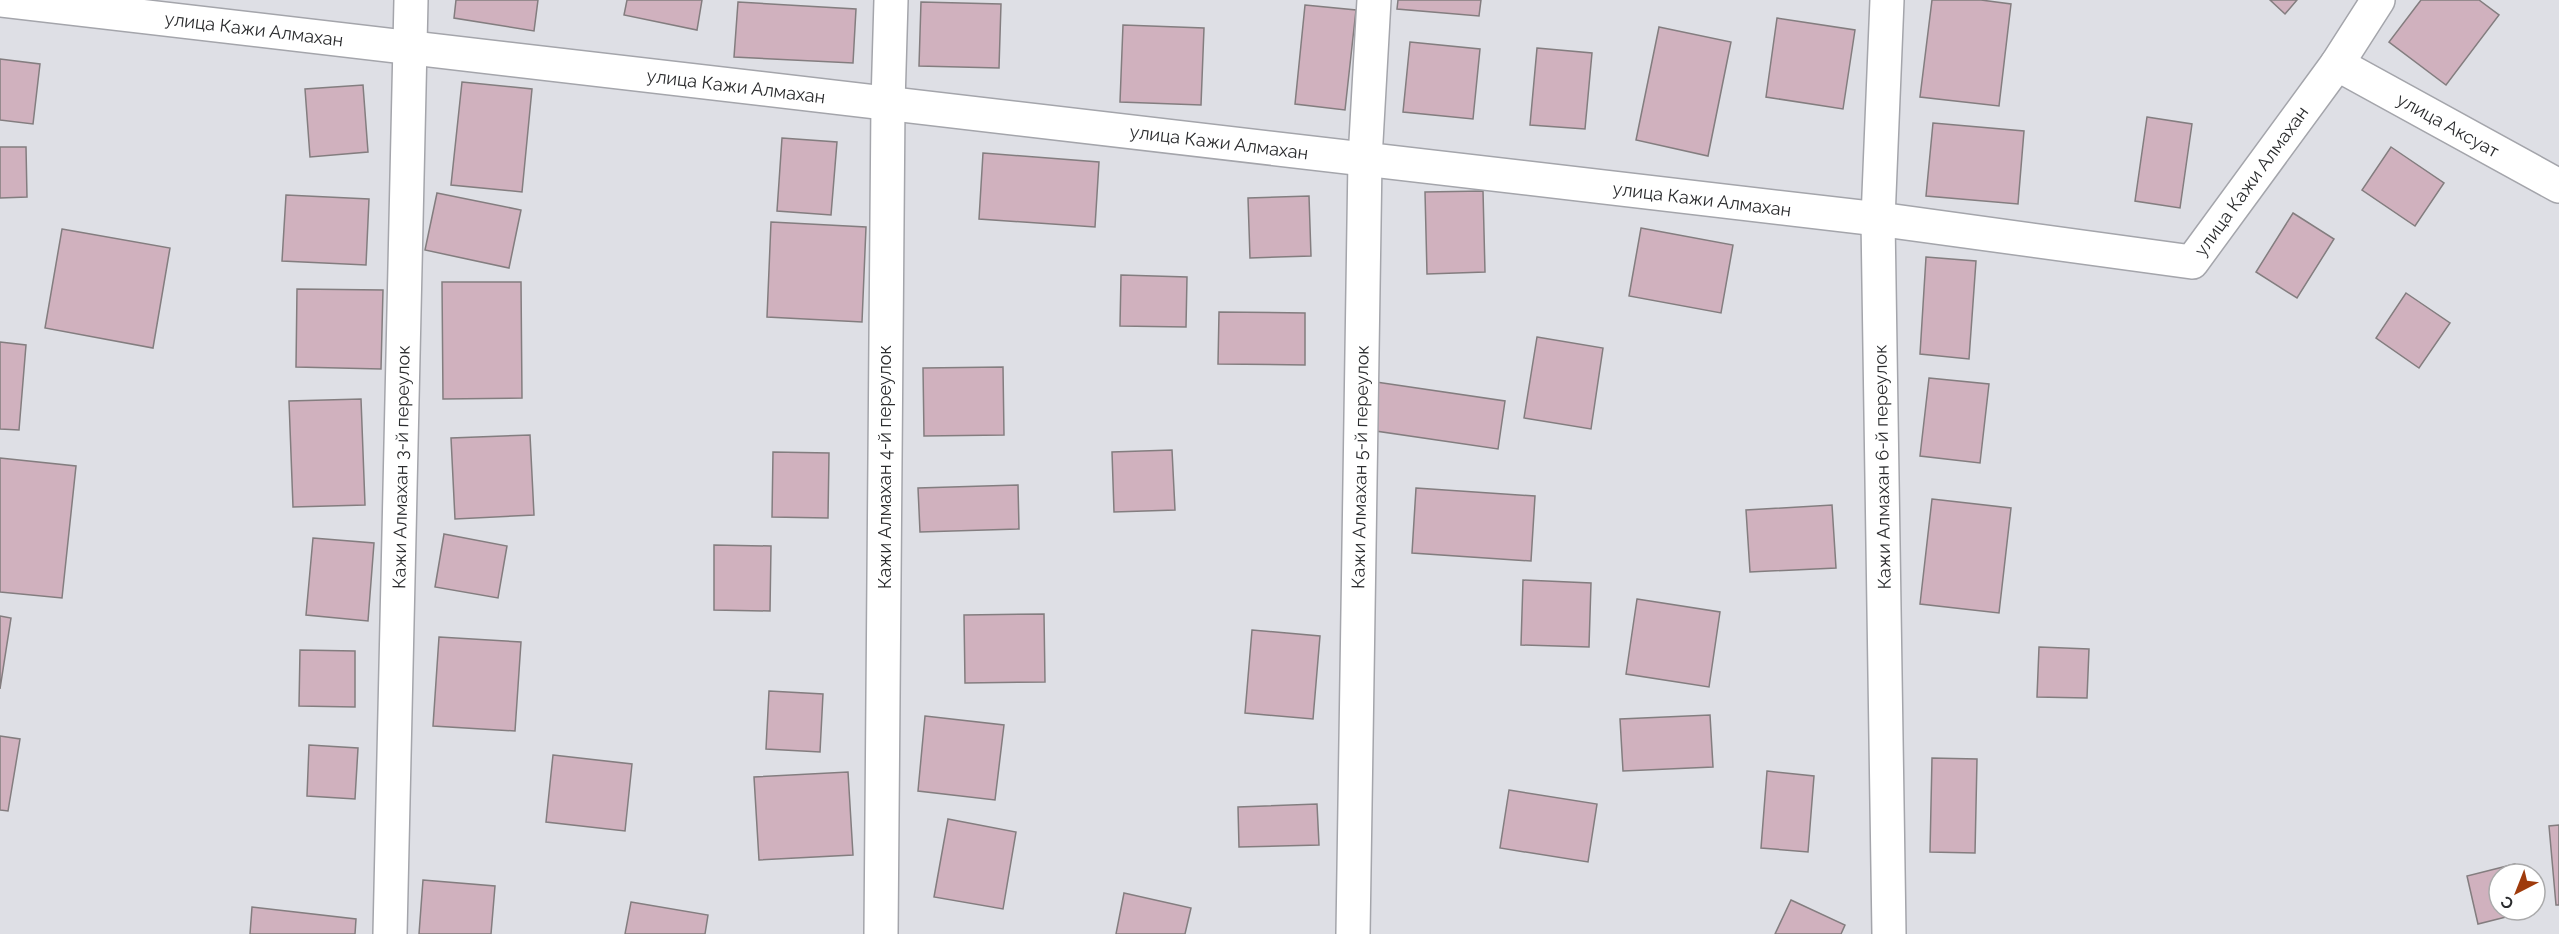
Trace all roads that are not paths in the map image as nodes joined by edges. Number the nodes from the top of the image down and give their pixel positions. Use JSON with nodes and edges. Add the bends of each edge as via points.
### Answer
{"nodes":[{"id":1,"x":2,"y":0,"type":"edge"},
{"id":2,"x":411,"y":0,"type":"edge"},
{"id":3,"x":891,"y":0,"type":"edge"},
{"id":4,"x":1374,"y":0,"type":"edge"},
{"id":5,"x":1887,"y":0,"type":"edge"},
{"id":6,"x":2378,"y":0,"type":"edge"},
{"id":7,"x":412,"y":48,"type":"junction"},
{"id":8,"x":2337,"y":64,"type":"junction"},
{"id":9,"x":888,"y":103,"type":"junction"},
{"id":10,"x":1365,"y":159,"type":"junction"},
{"id":11,"x":2559,"y":186,"type":"edge"},
{"id":12,"x":1878,"y":219,"type":"junction"},
{"id":13,"x":390,"y":934,"type":"edge"},
{"id":14,"x":880,"y":934,"type":"edge"},
{"id":15,"x":1353,"y":934,"type":"edge"},
{"id":16,"x":1889,"y":934,"type":"edge"}],
"edges":[{"from":1,"to":7,"type":"street","name":"улица Кажи Алмахан"},
{"from":2,"to":7,"type":"street","name":"Кажи Алмахан 3-й переулок"},
{"from":3,"to":9,"type":"street","name":"Кажи Алмахан 4-й переулок"},
{"from":4,"to":10,"type":"street","name":"Кажи Алмахан 5-й переулок"},
{"from":5,"to":12,"type":"street","name":"Кажи Алмахан 6-й переулок"},
{"from":6,"to":8,"type":"street"},
{"from":7,"to":9,"type":"street","name":"улица Кажи Алмахан"},
{"from":7,"to":13,"type":"street","name":"Кажи Алмахан 3-й переулок"},
{"from":8,"to":11,"type":"street","name":"улица Аксуат"},
{"from":8,"to":12,"type":"street","name":"улица Кажи Алмахан","via":[[2192,262]]},
{"from":9,"to":10,"type":"street","name":"улица Кажи Алмахан"},
{"from":9,"to":14,"type":"street","name":"Кажи Алмахан 4-й переулок"},
{"from":10,"to":12,"type":"street","name":"улица Кажи Алмахан"},
{"from":10,"to":15,"type":"street","name":"Кажи Алмахан 5-й переулок"},
{"from":12,"to":16,"type":"street","name":"Кажи Алмахан 6-й переулок"}]}
